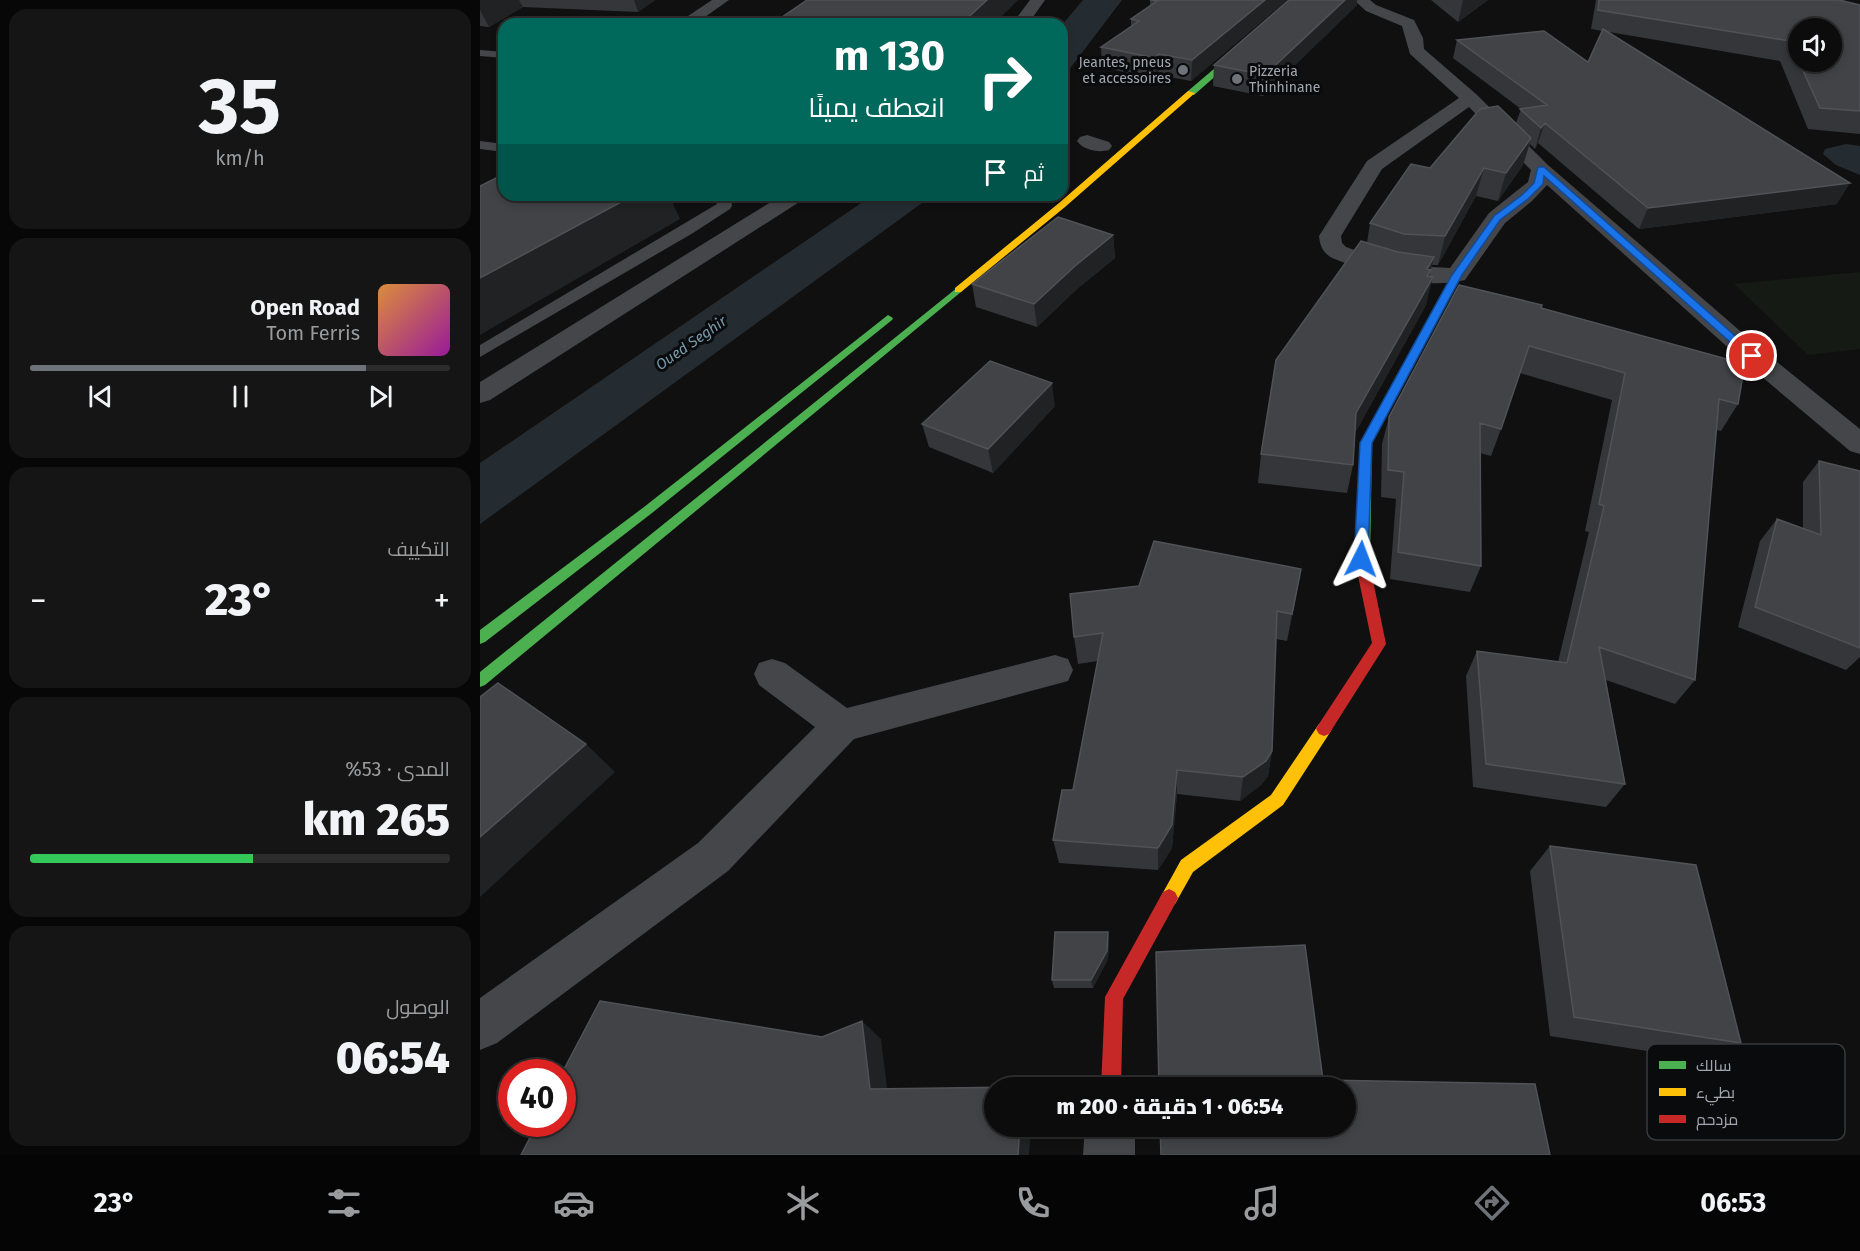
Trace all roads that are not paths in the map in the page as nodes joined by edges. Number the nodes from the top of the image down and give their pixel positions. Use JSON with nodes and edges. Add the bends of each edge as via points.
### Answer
{"nodes":[{"id":1,"x":722,"y":0,"type":"edge"},
{"id":2,"x":1038,"y":0,"type":"edge"},
{"id":3,"x":1299,"y":0,"type":"edge"},
{"id":4,"x":1361,"y":0,"type":"edge"},
{"id":5,"x":694,"y":18,"type":"edge"},
{"id":6,"x":1024,"y":18,"type":"edge"},
{"id":7,"x":480,"y":53,"type":"edge"},
{"id":8,"x":498,"y":54,"type":"edge"},
{"id":9,"x":1470,"y":98,"type":"junction"},
{"id":10,"x":1541,"y":169,"type":"junction"},
{"id":11,"x":1068,"y":200,"type":"edge"},
{"id":12,"x":724,"y":201,"type":"edge"},
{"id":13,"x":787,"y":201,"type":"edge"},
{"id":14,"x":1067,"y":201,"type":"edge"},
{"id":15,"x":1457,"y":275,"type":"junction"},
{"id":16,"x":895,"y":312,"type":"dead end"},
{"id":17,"x":480,"y":352,"type":"edge"},
{"id":18,"x":480,"y":394,"type":"edge"},
{"id":19,"x":1860,"y":444,"type":"edge"},
{"id":20,"x":480,"y":638,"type":"edge"},
{"id":21,"x":1055,"y":670,"type":"dead end"},
{"id":22,"x":772,"y":674,"type":"dead end"},
{"id":23,"x":480,"y":681,"type":"edge"},
{"id":24,"x":842,"y":726,"type":"junction"},
{"id":25,"x":480,"y":1026,"type":"edge"},
{"id":26,"x":1111,"y":1077,"type":"edge"},
{"id":27,"x":1109,"y":1137,"type":"edge"},
{"id":28,"x":1108,"y":1155,"type":"edge"}],
"edges":[{"from":1,"to":5,"type":"street"},
{"from":2,"to":6,"type":"street"},
{"from":3,"to":11,"type":"street"},
{"from":4,"to":9,"type":"street","via":[[1371,8],[1408,22],[1416,51]]},
{"from":7,"to":8,"type":"lane"},
{"from":9,"to":10,"type":"street"},
{"from":9,"to":15,"type":"street","via":[[1374,165],[1330,236],[1331,245],[1338,252],[1398,273],[1420,277]]},
{"from":10,"to":15,"type":"street","via":[[1538,184],[1497,218]]},
{"from":10,"to":19,"type":"street","via":[[1752,356]]},
{"from":12,"to":17,"type":"lane","via":[[725,206],[688,230]]},
{"from":13,"to":18,"type":"street"},
{"from":14,"to":23,"type":"street"},
{"from":15,"to":26,"type":"street","via":[[1366,443],[1361,559],[1379,644],[1277,800],[1187,866],[1114,998]]},
{"from":16,"to":20,"type":"street","via":[[648,510]]},
{"from":21,"to":24,"type":"street"},
{"from":22,"to":24,"type":"street"},
{"from":24,"to":25,"type":"street","via":[[713,857]]},
{"from":27,"to":28,"type":"street"}]}
